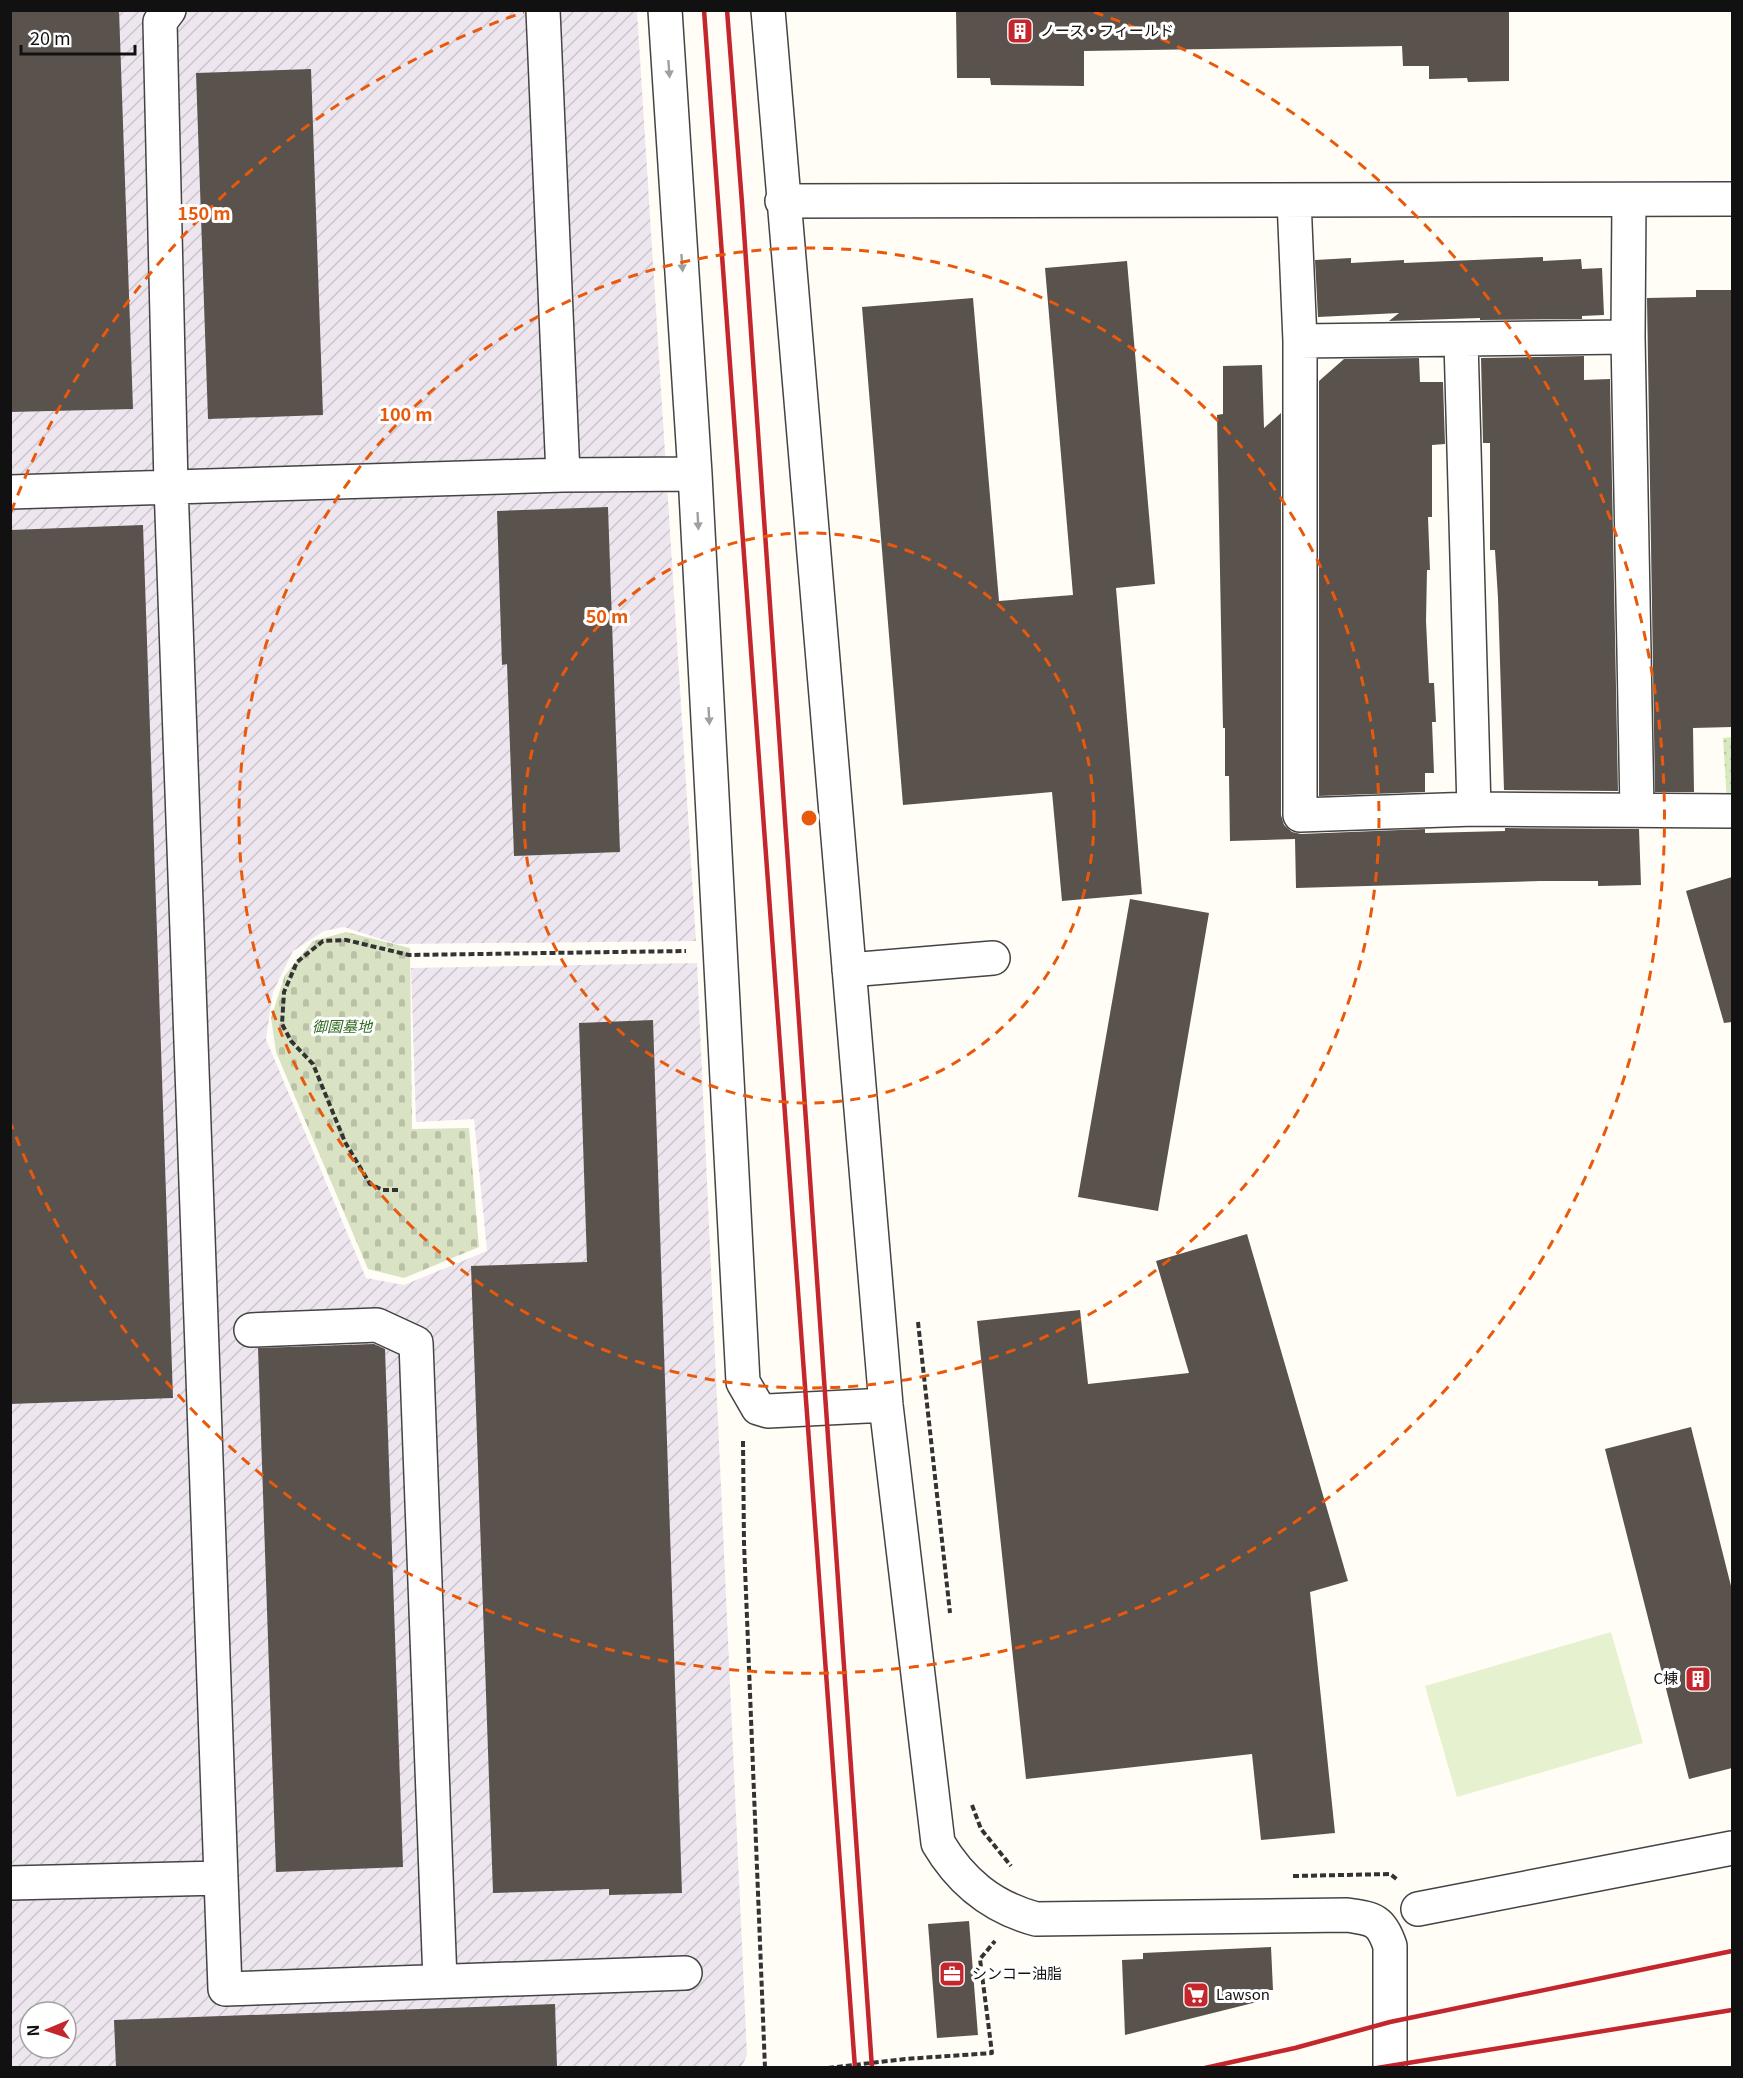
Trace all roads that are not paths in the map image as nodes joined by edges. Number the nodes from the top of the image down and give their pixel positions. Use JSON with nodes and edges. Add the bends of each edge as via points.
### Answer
{"nodes":[{"id":1,"x":169,"y":10,"type":"edge"},
{"id":2,"x":543,"y":10,"type":"edge"},
{"id":3,"x":665,"y":10,"type":"edge"},
{"id":4,"x":768,"y":10,"type":"edge"},
{"id":5,"x":1732,"y":199,"type":"edge"},
{"id":6,"x":1294,"y":200,"type":"junction"},
{"id":7,"x":1629,"y":200,"type":"junction"},
{"id":8,"x":782,"y":201,"type":"junction"},
{"id":9,"x":1628,"y":337,"type":"junction"},
{"id":10,"x":1300,"y":341,"type":"junction"},
{"id":11,"x":1461,"y":341,"type":"junction"},
{"id":12,"x":563,"y":474,"type":"junction"},
{"id":13,"x":695,"y":474,"type":"junction"},
{"id":14,"x":171,"y":485,"type":"junction"},
{"id":15,"x":10,"y":492,"type":"edge"},
{"id":16,"x":1474,"y":809,"type":"junction"},
{"id":17,"x":1637,"y":810,"type":"junction"},
{"id":18,"x":1732,"y":811,"type":"edge"},
{"id":19,"x":993,"y":958,"type":"dead end"},
{"id":20,"x":849,"y":970,"type":"junction"},
{"id":21,"x":251,"y":1330,"type":"dead end"},
{"id":22,"x":886,"y":1405,"type":"junction"},
{"id":23,"x":1732,"y":1848,"type":"edge"},
{"id":24,"x":221,"y":1878,"type":"junction"},
{"id":25,"x":10,"y":1883,"type":"edge"},
{"id":26,"x":1425,"y":1907,"type":"road end"},
{"id":27,"x":685,"y":1973,"type":"dead end"},
{"id":28,"x":440,"y":1981,"type":"junction"},
{"id":29,"x":1390,"y":2067,"type":"edge"}],
"edges":[{"from":1,"to":14,"type":"street","via":[[160,22]]},
{"from":2,"to":12,"type":"street"},
{"from":3,"to":13,"type":"street","one_way":true},
{"from":4,"to":8,"type":"street"},
{"from":5,"to":7,"type":"street"},
{"from":6,"to":7,"type":"street"},
{"from":6,"to":8,"type":"street"},
{"from":6,"to":10,"type":"street"},
{"from":7,"to":9,"type":"street"},
{"from":8,"to":20,"type":"street"},
{"from":9,"to":11,"type":"street"},
{"from":9,"to":17,"type":"street"},
{"from":10,"to":11,"type":"street"},
{"from":10,"to":16,"type":"street","via":[[1300,815]]},
{"from":11,"to":16,"type":"street"},
{"from":12,"to":13,"type":"street"},
{"from":12,"to":14,"type":"street"},
{"from":13,"to":22,"type":"street","one_way":true,"via":[[743,1382],[758,1408],[768,1411]]},
{"from":14,"to":15,"type":"street"},
{"from":14,"to":24,"type":"street"},
{"from":16,"to":17,"type":"street"},
{"from":17,"to":18,"type":"street"},
{"from":19,"to":20,"type":"street"},
{"from":20,"to":22,"type":"street"},
{"from":21,"to":28,"type":"street","via":[[376,1325],[416,1343]]},
{"from":22,"to":29,"type":"street","via":[[934,1824],[938,1843],[958,1873],[1010,1912],[1036,1919],[1347,1915],[1379,1923],[1390,1946]]},
{"from":23,"to":26,"type":"street"},
{"from":24,"to":25,"type":"street"},
{"from":24,"to":28,"type":"street","via":[[225,1989]]},
{"from":27,"to":28,"type":"street"}]}
